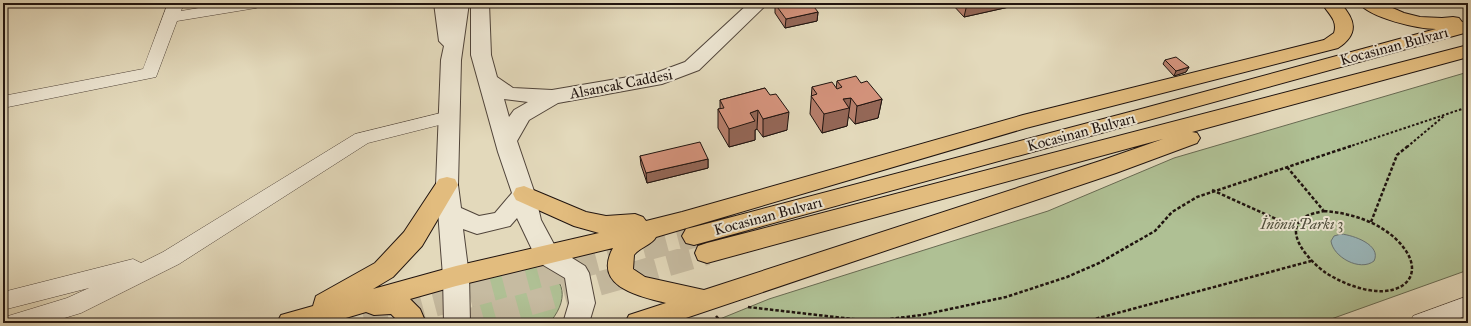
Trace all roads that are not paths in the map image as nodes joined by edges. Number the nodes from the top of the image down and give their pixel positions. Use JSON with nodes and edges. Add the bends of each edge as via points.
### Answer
{"nodes":[{"id":1,"x":256,"y":3,"type":"edge"},
{"id":2,"x":443,"y":3,"type":"edge"},
{"id":3,"x":460,"y":3,"type":"edge"},
{"id":4,"x":480,"y":3,"type":"edge"},
{"id":5,"x":489,"y":3,"type":"edge"},
{"id":6,"x":759,"y":3,"type":"edge"},
{"id":7,"x":1368,"y":3,"type":"edge"},
{"id":8,"x":1332,"y":5,"type":"dead end"},
{"id":9,"x":173,"y":10,"type":"edge"},
{"id":10,"x":1463,"y":11,"type":"edge"},
{"id":11,"x":480,"y":26,"type":"junction"},
{"id":12,"x":1468,"y":26,"type":"edge"},
{"id":13,"x":1468,"y":51,"type":"edge"},
{"id":14,"x":451,"y":60,"type":"junction"},
{"id":15,"x":1305,"y":70,"type":"junction"},
{"id":16,"x":488,"y":80,"type":"junction"},
{"id":17,"x":1341,"y":84,"type":"junction"},
{"id":18,"x":552,"y":97,"type":"junction"},
{"id":19,"x":3,"y":102,"type":"edge"},
{"id":20,"x":449,"y":117,"type":"junction"},
{"id":21,"x":1024,"y":122,"type":"junction"},
{"id":22,"x":506,"y":141,"type":"junction"},
{"id":23,"x":447,"y":185,"type":"junction"},
{"id":24,"x":524,"y":194,"type":"junction"},
{"id":25,"x":450,"y":214,"type":"junction"},
{"id":26,"x":688,"y":228,"type":"junction"},
{"id":27,"x":707,"y":253,"type":"tunnel mouth"},
{"id":28,"x":547,"y":255,"type":"junction"},
{"id":29,"x":171,"y":258,"type":"junction"},
{"id":30,"x":456,"y":276,"type":"junction"},
{"id":31,"x":3,"y":301,"type":"edge"},
{"id":32,"x":704,"y":301,"type":"junction"},
{"id":33,"x":1468,"y":305,"type":"edge"},
{"id":34,"x":16,"y":323,"type":"edge"},
{"id":35,"x":290,"y":323,"type":"edge"},
{"id":36,"x":413,"y":323,"type":"edge"},
{"id":37,"x":457,"y":323,"type":"edge"},
{"id":38,"x":576,"y":323,"type":"edge"},
{"id":39,"x":638,"y":323,"type":"edge"},
{"id":40,"x":668,"y":323,"type":"edge"},
{"id":41,"x":1421,"y":323,"type":"edge"}],
"edges":[{"from":1,"to":9,"type":"street"},
{"from":2,"to":14,"type":"street"},
{"from":3,"to":14,"type":"street"},
{"from":4,"to":11,"type":"street"},
{"from":5,"to":11,"type":"street"},
{"from":6,"to":18,"type":"street","name":"Alsancak Caddesi","via":[[700,59],[684,70],[662,78]]},
{"from":7,"to":10,"type":"highway","via":[[1397,16],[1444,24]]},
{"from":8,"to":21,"type":"highway","via":[[1345,26],[1341,36],[1330,44]]},
{"from":9,"to":19,"type":"street","via":[[150,73]]},
{"from":11,"to":16,"type":"street","via":[[481,55]]},
{"from":12,"to":15,"type":"highway","name":"Kocasinan Bulvarı"},
{"from":13,"to":17,"type":"highway","name":"Kocasinan Bulvarı"},
{"from":14,"to":20,"type":"street"},
{"from":15,"to":21,"type":"highway"},
{"from":15,"to":26,"type":"highway","name":"Kocasinan Bulvarı","via":[[1133,118]]},
{"from":16,"to":18,"type":"street","name":"Alsancak Caddesi","via":[[508,94]]},
{"from":16,"to":22,"type":"street"},
{"from":17,"to":27,"type":"highway","name":"Kocasinan Bulvarı"},
{"from":17,"to":32,"type":"highway","via":[[1108,167]]},
{"from":18,"to":22,"type":"street","name":"Alsancak Caddesi","via":[[521,115]]},
{"from":20,"to":23,"type":"street"},
{"from":20,"to":29,"type":"street","via":[[362,138]]},
{"from":21,"to":26,"type":"highway"},
{"from":22,"to":24,"type":"street"},
{"from":23,"to":25,"type":"street"},
{"from":23,"to":35,"type":"highway","via":[[413,239],[384,270]]},
{"from":24,"to":25,"type":"street","via":[[502,220],[477,225]]},
{"from":24,"to":26,"type":"highway","via":[[582,220],[606,225]]},
{"from":24,"to":28,"type":"street","via":[[529,220]]},
{"from":25,"to":30,"type":"street"},
{"from":26,"to":28,"type":"highway"},
{"from":26,"to":32,"type":"highway","via":[[632,241],[622,253],[620,266],[622,274],[634,284]]},
{"from":28,"to":30,"type":"highway"},
{"from":28,"to":38,"type":"street","via":[[576,273],[582,303]]},
{"from":29,"to":31,"type":"street"},
{"from":29,"to":34,"type":"street","via":[[73,306]]},
{"from":30,"to":35,"type":"highway"},
{"from":30,"to":37,"type":"street"},
{"from":32,"to":39,"type":"highway"},
{"from":32,"to":40,"type":"highway"},
{"from":33,"to":41,"type":"street"},
{"from":35,"to":36,"type":"highway","via":[[381,302],[399,305],[406,310]]}]}
